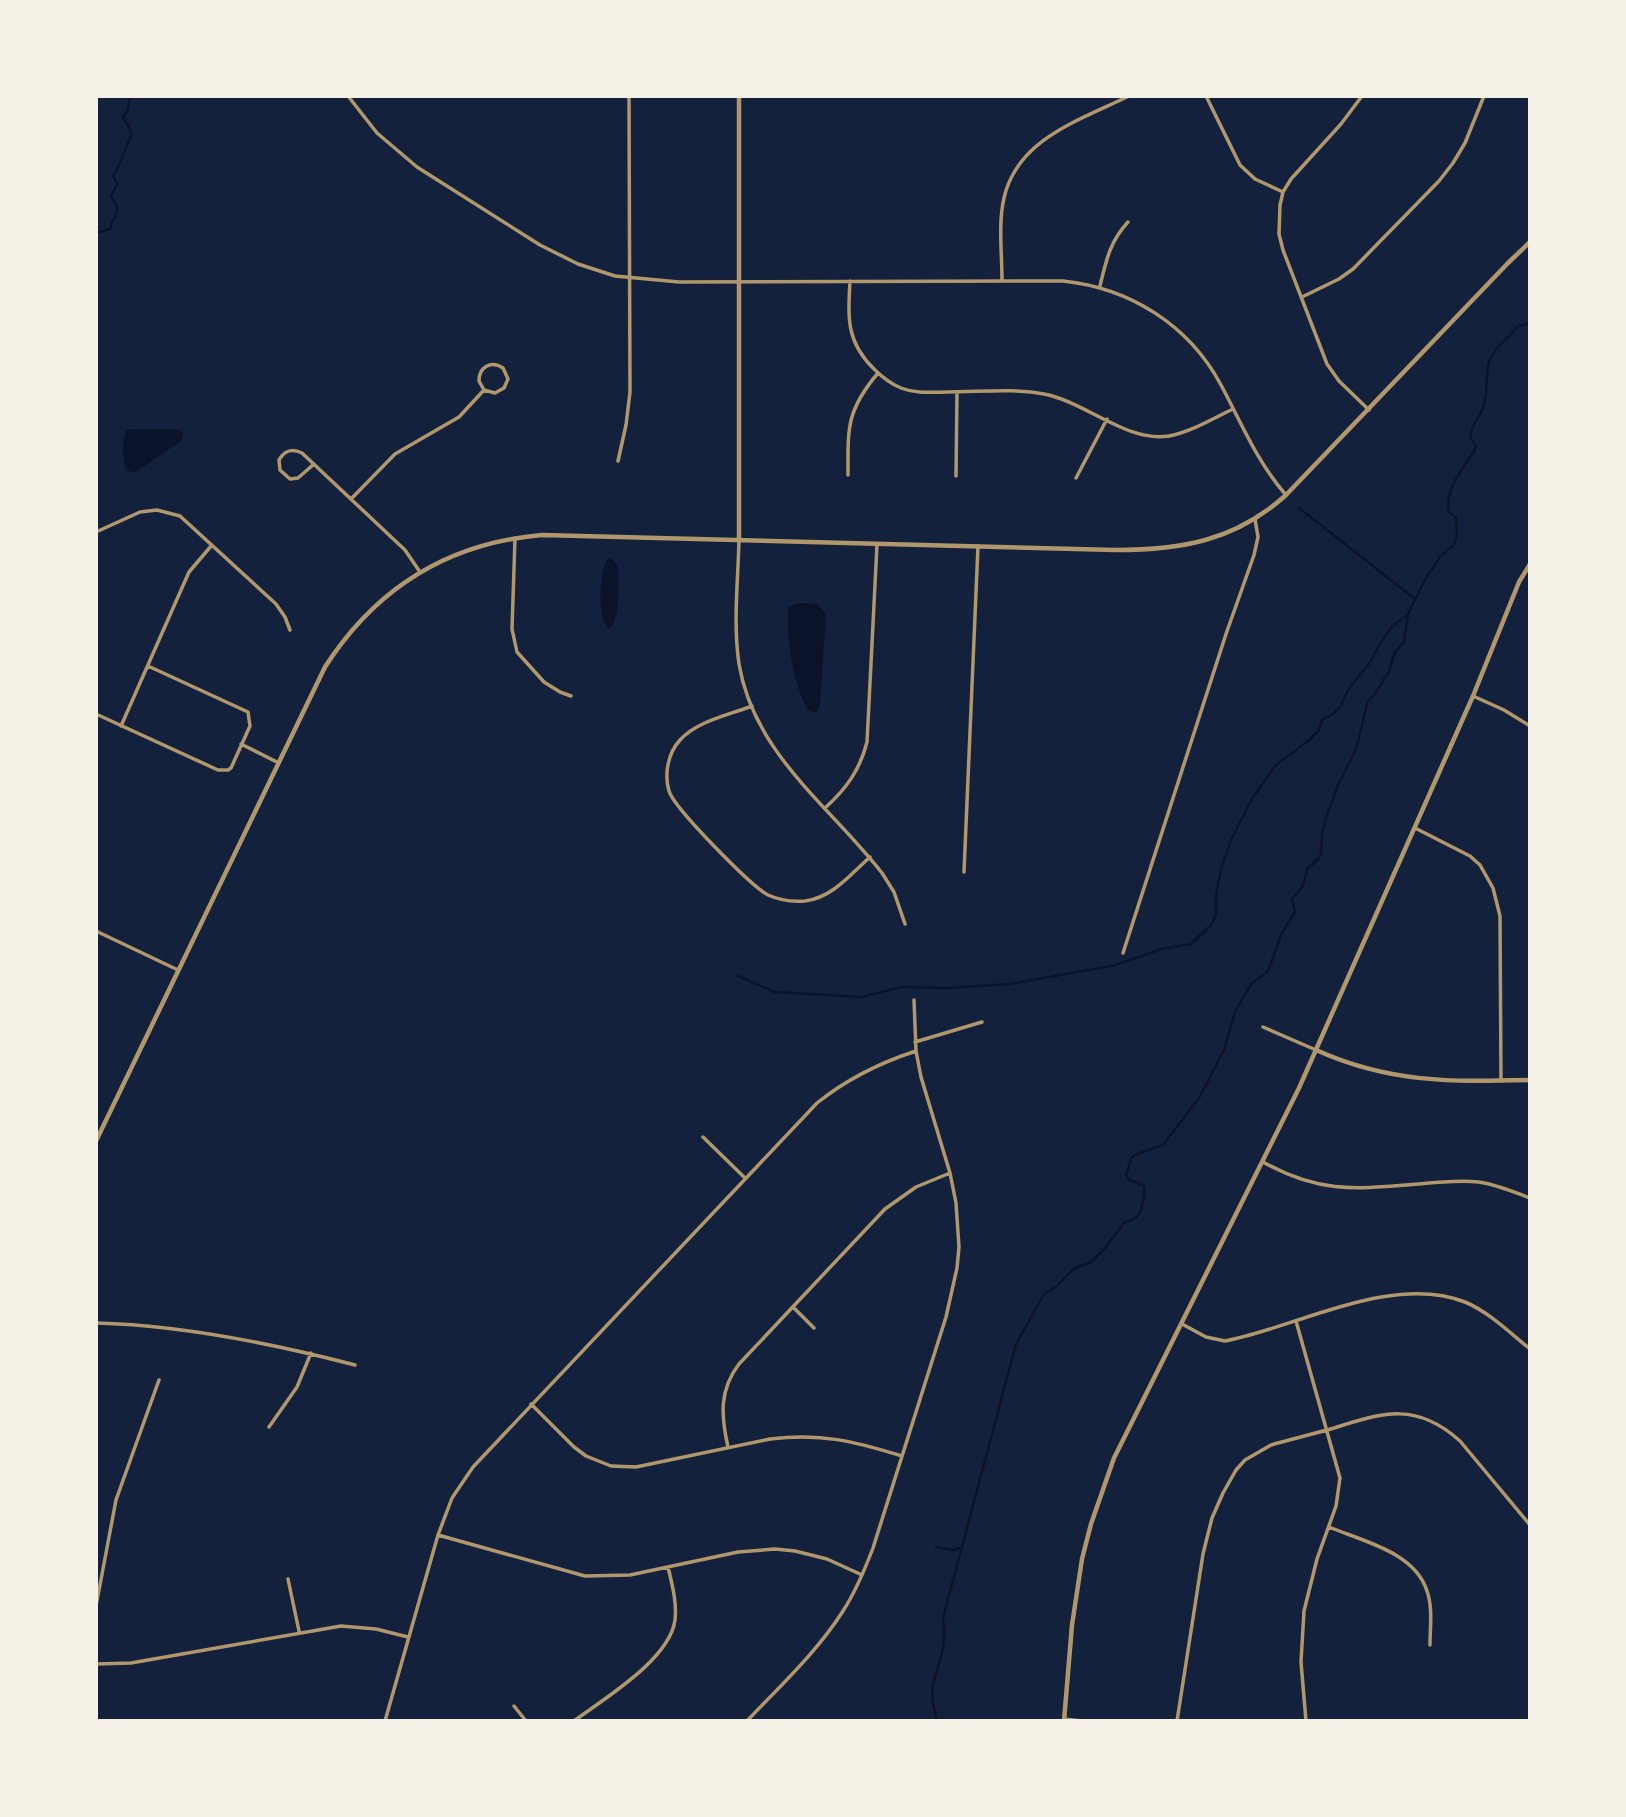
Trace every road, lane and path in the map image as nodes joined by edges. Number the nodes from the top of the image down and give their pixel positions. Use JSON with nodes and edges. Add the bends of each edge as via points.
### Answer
{"nodes":[{"id":1,"x":348,"y":96,"type":"edge"},
{"id":2,"x":629,"y":96,"type":"edge"},
{"id":3,"x":739,"y":96,"type":"edge"},
{"id":4,"x":1129,"y":96,"type":"edge"},
{"id":5,"x":1206,"y":96,"type":"edge"},
{"id":6,"x":1362,"y":96,"type":"edge"},
{"id":7,"x":1484,"y":96,"type":"edge"},
{"id":8,"x":1283,"y":192,"type":"junction"},
{"id":9,"x":1128,"y":222,"type":"dead end"},
{"id":10,"x":1530,"y":242,"type":"edge"},
{"id":11,"x":630,"y":279,"type":"junction"},
{"id":12,"x":1002,"y":280,"type":"junction"},
{"id":13,"x":850,"y":281,"type":"junction"},
{"id":14,"x":739,"y":282,"type":"junction"},
{"id":15,"x":1100,"y":287,"type":"junction"},
{"id":16,"x":1301,"y":297,"type":"junction"},
{"id":17,"x":878,"y":373,"type":"junction"},
{"id":18,"x":484,"y":390,"type":"junction"},
{"id":19,"x":957,"y":392,"type":"junction"},
{"id":20,"x":1233,"y":409,"type":"junction"},
{"id":21,"x":1369,"y":410,"type":"junction"},
{"id":22,"x":1107,"y":419,"type":"junction"},
{"id":23,"x":618,"y":461,"type":"dead end"},
{"id":24,"x":314,"y":464,"type":"junction"},
{"id":25,"x":848,"y":475,"type":"dead end"},
{"id":26,"x":956,"y":476,"type":"dead end"},
{"id":27,"x":1076,"y":478,"type":"dead end"},
{"id":28,"x":1286,"y":495,"type":"junction"},
{"id":29,"x":351,"y":499,"type":"junction"},
{"id":30,"x":1255,"y":519,"type":"junction"},
{"id":31,"x":96,"y":532,"type":"edge"},
{"id":32,"x":515,"y":538,"type":"junction"},
{"id":33,"x":739,"y":540,"type":"junction"},
{"id":34,"x":212,"y":545,"type":"junction"},
{"id":35,"x":877,"y":545,"type":"junction"},
{"id":36,"x":978,"y":546,"type":"junction"},
{"id":37,"x":1530,"y":564,"type":"edge"},
{"id":38,"x":419,"y":572,"type":"junction"},
{"id":39,"x":290,"y":630,"type":"dead end"},
{"id":40,"x":148,"y":666,"type":"junction"},
{"id":41,"x":571,"y":696,"type":"dead end"},
{"id":42,"x":1474,"y":696,"type":"junction"},
{"id":43,"x":752,"y":706,"type":"junction"},
{"id":44,"x":96,"y":714,"type":"edge"},
{"id":45,"x":121,"y":726,"type":"junction"},
{"id":46,"x":1530,"y":726,"type":"edge"},
{"id":47,"x":241,"y":744,"type":"junction"},
{"id":48,"x":279,"y":763,"type":"junction"},
{"id":49,"x":825,"y":808,"type":"junction"},
{"id":50,"x":1415,"y":828,"type":"junction"},
{"id":51,"x":870,"y":857,"type":"junction"},
{"id":52,"x":964,"y":872,"type":"dead end"},
{"id":53,"x":905,"y":924,"type":"dead end"},
{"id":54,"x":96,"y":931,"type":"edge"},
{"id":55,"x":1123,"y":953,"type":"dead end"},
{"id":56,"x":178,"y":970,"type":"junction"},
{"id":57,"x":914,"y":1000,"type":"dead end"},
{"id":58,"x":982,"y":1022,"type":"dead end"},
{"id":59,"x":1264,"y":1027,"type":"dead end"},
{"id":60,"x":915,"y":1042,"type":"junction"},
{"id":61,"x":1316,"y":1050,"type":"junction"},
{"id":62,"x":916,"y":1051,"type":"junction"},
{"id":63,"x":1530,"y":1080,"type":"edge"},
{"id":64,"x":1501,"y":1081,"type":"junction"},
{"id":65,"x":703,"y":1137,"type":"dead end"},
{"id":66,"x":96,"y":1141,"type":"edge"},
{"id":67,"x":1262,"y":1162,"type":"junction"},
{"id":68,"x":950,"y":1173,"type":"junction"},
{"id":69,"x":746,"y":1178,"type":"junction"},
{"id":70,"x":1530,"y":1198,"type":"edge"},
{"id":71,"x":793,"y":1307,"type":"junction"},
{"id":72,"x":1296,"y":1321,"type":"junction"},
{"id":73,"x":96,"y":1323,"type":"edge"},
{"id":74,"x":1180,"y":1323,"type":"junction"},
{"id":75,"x":814,"y":1328,"type":"dead end"},
{"id":76,"x":1530,"y":1349,"type":"edge"},
{"id":77,"x":311,"y":1353,"type":"junction"},
{"id":78,"x":355,"y":1365,"type":"dead end"},
{"id":79,"x":159,"y":1380,"type":"dead end"},
{"id":80,"x":531,"y":1404,"type":"junction"},
{"id":81,"x":269,"y":1427,"type":"dead end"},
{"id":82,"x":1327,"y":1430,"type":"junction"},
{"id":83,"x":728,"y":1447,"type":"junction"},
{"id":84,"x":902,"y":1456,"type":"junction"},
{"id":85,"x":1530,"y":1525,"type":"edge"},
{"id":86,"x":1329,"y":1527,"type":"junction"},
{"id":87,"x":438,"y":1535,"type":"junction"},
{"id":88,"x":668,"y":1567,"type":"junction"},
{"id":89,"x":862,"y":1576,"type":"junction"},
{"id":90,"x":288,"y":1578,"type":"dead end"},
{"id":91,"x":96,"y":1606,"type":"edge"},
{"id":92,"x":299,"y":1632,"type":"junction"},
{"id":93,"x":409,"y":1637,"type":"junction"},
{"id":94,"x":1430,"y":1645,"type":"dead end"},
{"id":95,"x":96,"y":1664,"type":"edge"},
{"id":96,"x":514,"y":1706,"type":"dead end"},
{"id":97,"x":1064,"y":1720,"type":"edge"},
{"id":98,"x":385,"y":1721,"type":"edge"},
{"id":99,"x":526,"y":1721,"type":"edge"},
{"id":100,"x":574,"y":1721,"type":"edge"},
{"id":101,"x":747,"y":1721,"type":"edge"},
{"id":102,"x":1081,"y":1721,"type":"edge"},
{"id":103,"x":1177,"y":1721,"type":"edge"},
{"id":104,"x":1306,"y":1721,"type":"edge"}],
"edges":[{"from":1,"to":11,"type":"street","via":[[377,133],[417,167],[559,256]]},
{"from":2,"to":11,"type":"street"},
{"from":3,"to":14,"type":"street"},
{"from":4,"to":12,"type":"street","via":[[1055,132],[1021,160],[1004,199]]},
{"from":5,"to":8,"type":"street","via":[[1240,165]]},
{"from":6,"to":8,"type":"street"},
{"from":7,"to":16,"type":"street","via":[[1465,143],[1438,181],[1353,269]]},
{"from":8,"to":16,"type":"street","via":[[1279,234]]},
{"from":9,"to":15,"type":"street","via":[[1111,245]]},
{"from":10,"to":21,"type":"street"},
{"from":11,"to":14,"type":"street"},
{"from":11,"to":23,"type":"street","via":[[630,392]]},
{"from":12,"to":13,"type":"street"},
{"from":12,"to":15,"type":"street"},
{"from":13,"to":14,"type":"street"},
{"from":13,"to":17,"type":"street","via":[[853,340]]},
{"from":14,"to":33,"type":"street"},
{"from":15,"to":20,"type":"street","via":[[1142,304],[1179,331],[1210,368]]},
{"from":16,"to":21,"type":"street","via":[[1332,373]]},
{"from":17,"to":19,"type":"street","via":[[912,391]]},
{"from":17,"to":25,"type":"street","via":[[851,415]]},
{"from":18,"to":18,"type":"street","via":[[495,393],[504,388],[508,379],[503,368],[494,364],[481,371],[479,381]]},
{"from":18,"to":29,"type":"street","via":[[459,417],[395,454]]},
{"from":19,"to":22,"type":"street","via":[[1044,394]]},
{"from":19,"to":26,"type":"street"},
{"from":20,"to":22,"type":"street","via":[[1166,436],[1140,435]]},
{"from":20,"to":28,"type":"street","via":[[1253,450]]},
{"from":21,"to":28,"type":"street"},
{"from":22,"to":27,"type":"street"},
{"from":24,"to":24,"type":"street","via":[[292,450],[279,460],[280,470],[290,479]]},
{"from":24,"to":29,"type":"street"},
{"from":28,"to":30,"type":"street"},
{"from":29,"to":38,"type":"street","via":[[405,550]]},
{"from":30,"to":36,"type":"street","via":[[1220,536],[1162,550]]},
{"from":30,"to":55,"type":"street","via":[[1254,555]]},
{"from":31,"to":34,"type":"street","via":[[140,512],[157,510],[180,516]]},
{"from":32,"to":33,"type":"street"},
{"from":32,"to":38,"type":"street","via":[[471,548]]},
{"from":32,"to":41,"type":"street","via":[[512,629],[517,652],[544,682]]},
{"from":33,"to":35,"type":"street"},
{"from":33,"to":43,"type":"street","via":[[738,650]]},
{"from":34,"to":39,"type":"street","via":[[281,610]]},
{"from":34,"to":40,"type":"street","via":[[189,572]]},
{"from":35,"to":36,"type":"street"},
{"from":35,"to":49,"type":"street","via":[[867,742],[849,783]]},
{"from":36,"to":52,"type":"street"},
{"from":37,"to":42,"type":"street","via":[[1518,582]]},
{"from":38,"to":48,"type":"street","via":[[375,605],[341,644],[325,667]]},
{"from":40,"to":45,"type":"street"},
{"from":40,"to":47,"type":"street","via":[[244,709],[251,720]]},
{"from":42,"to":46,"type":"street"},
{"from":42,"to":50,"type":"street"},
{"from":43,"to":49,"type":"street","via":[[782,761]]},
{"from":43,"to":51,"type":"street","via":[[697,727],[680,740],[667,769],[669,790],[678,807],[757,887],[776,898],[798,902],[824,896]]},
{"from":44,"to":45,"type":"street"},
{"from":45,"to":47,"type":"street","via":[[223,771],[233,765]]},
{"from":47,"to":48,"type":"street"},
{"from":48,"to":56,"type":"street"},
{"from":49,"to":51,"type":"street"},
{"from":50,"to":61,"type":"street"},
{"from":50,"to":64,"type":"street","via":[[1470,856],[1493,888],[1500,916]]},
{"from":51,"to":53,"type":"street","via":[[894,891]]},
{"from":54,"to":56,"type":"street"},
{"from":56,"to":66,"type":"street"},
{"from":57,"to":60,"type":"street"},
{"from":58,"to":60,"type":"street"},
{"from":59,"to":61,"type":"street"},
{"from":60,"to":62,"type":"street"},
{"from":61,"to":64,"type":"street","via":[[1354,1066],[1407,1079]]},
{"from":61,"to":67,"type":"street"},
{"from":62,"to":68,"type":"street"},
{"from":62,"to":69,"type":"street","via":[[872,1067],[833,1090]]},
{"from":63,"to":64,"type":"street"},
{"from":65,"to":69,"type":"street"},
{"from":67,"to":70,"type":"street","via":[[1320,1186],[1362,1189],[1479,1182]]},
{"from":67,"to":74,"type":"street"},
{"from":68,"to":71,"type":"street","via":[[916,1187],[886,1209]]},
{"from":68,"to":84,"type":"street","via":[[958,1227],[957,1268]]},
{"from":69,"to":80,"type":"street"},
{"from":71,"to":75,"type":"street"},
{"from":71,"to":83,"type":"street","via":[[731,1375],[722,1409]]},
{"from":72,"to":74,"type":"street","via":[[1225,1341]]},
{"from":72,"to":76,"type":"street","via":[[1381,1297],[1436,1294],[1479,1310]]},
{"from":72,"to":82,"type":"street"},
{"from":73,"to":77,"type":"street","via":[[147,1325]]},
{"from":74,"to":97,"type":"street","via":[[1114,1458],[1091,1524],[1076,1594]]},
{"from":77,"to":78,"type":"street"},
{"from":77,"to":81,"type":"street","via":[[297,1387]]},
{"from":79,"to":91,"type":"street","via":[[116,1500]]},
{"from":80,"to":83,"type":"street","via":[[574,1447],[611,1465],[636,1467]]},
{"from":80,"to":87,"type":"street","via":[[461,1483]]},
{"from":82,"to":85,"type":"street","via":[[1388,1413],[1433,1421],[1460,1441]]},
{"from":82,"to":86,"type":"street","via":[[1340,1478]]},
{"from":82,"to":103,"type":"street","via":[[1256,1452],[1229,1480],[1206,1538]]},
{"from":83,"to":84,"type":"street","via":[[811,1436],[853,1441]]},
{"from":84,"to":89,"type":"street"},
{"from":86,"to":94,"type":"street","via":[[1389,1551],[1419,1574],[1428,1593]]},
{"from":86,"to":104,"type":"street","via":[[1304,1611],[1301,1662]]},
{"from":87,"to":88,"type":"street","via":[[585,1576],[629,1575]]},
{"from":87,"to":93,"type":"street"},
{"from":88,"to":89,"type":"street","via":[[775,1549],[827,1559]]},
{"from":88,"to":100,"type":"street","via":[[676,1618],[664,1648]]},
{"from":89,"to":101,"type":"street","via":[[843,1612],[814,1650]]},
{"from":90,"to":92,"type":"street"},
{"from":92,"to":93,"type":"street","via":[[341,1626]]},
{"from":92,"to":95,"type":"street","via":[[131,1663]]},
{"from":93,"to":98,"type":"street"},
{"from":96,"to":99,"type":"street"},
{"from":97,"to":102,"type":"street"}]}
